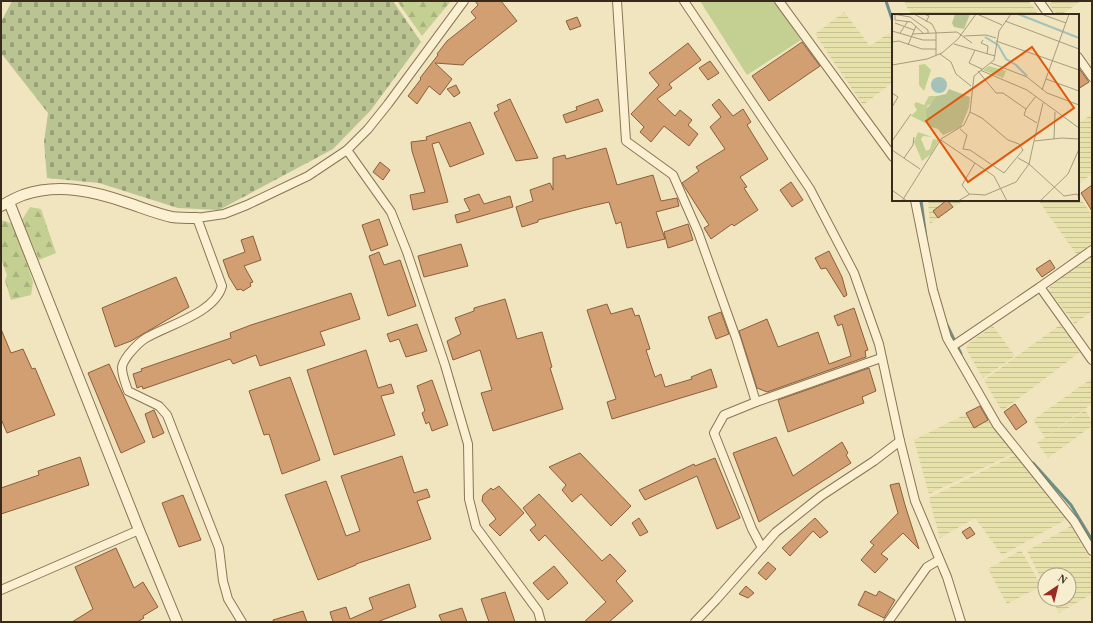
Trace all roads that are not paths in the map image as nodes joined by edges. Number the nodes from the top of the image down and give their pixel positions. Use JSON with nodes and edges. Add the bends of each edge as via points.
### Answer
{"nodes":[{"id":1,"x":464,"y":1,"type":"edge"},
{"id":2,"x":616,"y":1,"type":"edge"},
{"id":3,"x":684,"y":1,"type":"edge"},
{"id":4,"x":779,"y":1,"type":"edge"},
{"id":5,"x":1039,"y":1,"type":"edge"},
{"id":6,"x":1048,"y":14,"type":"edge"},
{"id":7,"x":1079,"y":58,"type":"edge"},
{"id":8,"x":1092,"y":77,"type":"edge"},
{"id":9,"x":347,"y":150,"type":"junction"},
{"id":10,"x":892,"y":156,"type":"edge"},
{"id":11,"x":915,"y":201,"type":"edge"},
{"id":12,"x":5,"y":204,"type":"edge"},
{"id":13,"x":197,"y":218,"type":"junction"},
{"id":14,"x":1092,"y":250,"type":"edge"},
{"id":15,"x":1040,"y":287,"type":"junction"},
{"id":16,"x":956,"y":344,"type":"junction"},
{"id":17,"x":881,"y":358,"type":"junction"},
{"id":18,"x":1092,"y":360,"type":"edge"},
{"id":19,"x":756,"y":402,"type":"junction"},
{"id":20,"x":900,"y":441,"type":"junction"},
{"id":21,"x":139,"y":530,"type":"junction"},
{"id":22,"x":762,"y":548,"type":"junction"},
{"id":23,"x":1092,"y":551,"type":"edge"},
{"id":24,"x":939,"y":560,"type":"junction"},
{"id":25,"x":1,"y":590,"type":"edge"},
{"id":26,"x":177,"y":622,"type":"edge"},
{"id":27,"x":242,"y":622,"type":"edge"},
{"id":28,"x":541,"y":622,"type":"edge"},
{"id":29,"x":695,"y":622,"type":"edge"},
{"id":30,"x":888,"y":622,"type":"edge"},
{"id":31,"x":961,"y":622,"type":"edge"}],
"edges":[{"from":1,"to":9,"type":"street","via":[[388,104]]},
{"from":2,"to":19,"type":"street","via":[[626,141],[673,175],[698,232]]},
{"from":3,"to":17,"type":"street","via":[[821,209],[854,273],[879,344]]},
{"from":4,"to":10,"type":"street"},
{"from":5,"to":6,"type":"street"},
{"from":7,"to":8,"type":"street"},
{"from":9,"to":13,"type":"street","via":[[308,176],[247,205],[224,214]]},
{"from":9,"to":28,"type":"street","via":[[391,212],[407,252],[445,364],[468,444],[469,499],[476,526],[538,611]]},
{"from":11,"to":16,"type":"street","via":[[935,298],[947,338]]},
{"from":12,"to":13,"type":"street","via":[[36,192],[73,189],[101,194],[172,217]]},
{"from":12,"to":21,"type":"street"},
{"from":13,"to":27,"type":"street","via":[[222,286],[220,293],[191,317],[136,345],[125,359],[122,368],[128,391],[159,406],[167,415],[219,548],[228,599]]},
{"from":14,"to":15,"type":"street"},
{"from":15,"to":16,"type":"street"},
{"from":15,"to":18,"type":"street"},
{"from":16,"to":23,"type":"street","via":[[976,390],[997,425],[1074,521]]},
{"from":17,"to":19,"type":"street"},
{"from":17,"to":20,"type":"street"},
{"from":19,"to":22,"type":"street","via":[[724,415],[714,433]]},
{"from":20,"to":22,"type":"street","via":[[801,511]]},
{"from":20,"to":24,"type":"street","via":[[916,501]]},
{"from":21,"to":25,"type":"street"},
{"from":21,"to":26,"type":"street"},
{"from":22,"to":29,"type":"street"},
{"from":24,"to":30,"type":"street","via":[[927,567]]},
{"from":24,"to":31,"type":"street"}]}
